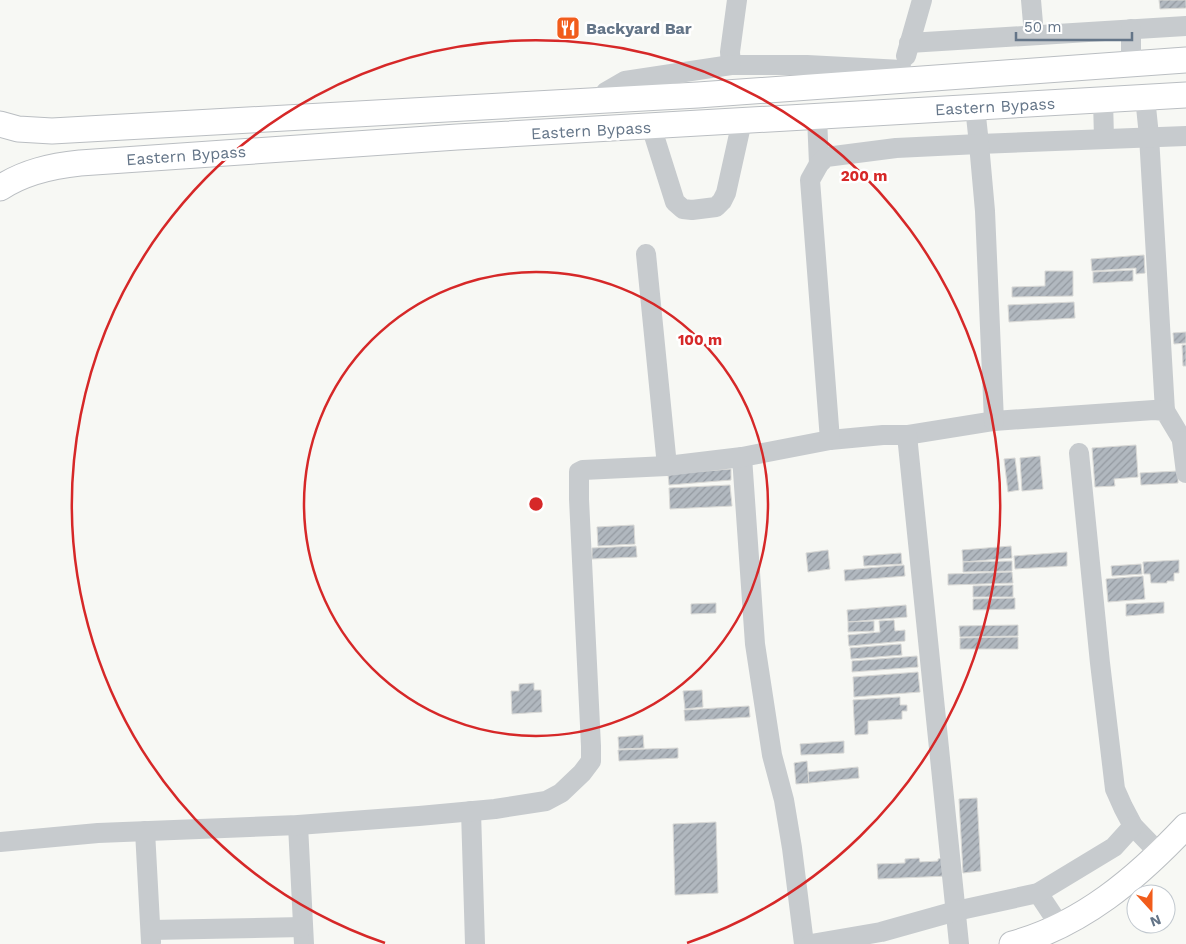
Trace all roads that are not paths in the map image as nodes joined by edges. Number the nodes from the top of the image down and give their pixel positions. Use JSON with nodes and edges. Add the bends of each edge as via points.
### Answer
{"nodes":[{"id":1,"x":737,"y":0,"type":"edge"},
{"id":2,"x":922,"y":0,"type":"edge"},
{"id":3,"x":1031,"y":0,"type":"edge"},
{"id":4,"x":1186,"y":26,"type":"edge"},
{"id":5,"x":1131,"y":29,"type":"junction"},
{"id":6,"x":1034,"y":35,"type":"junction"},
{"id":7,"x":909,"y":43,"type":"junction"},
{"id":8,"x":1186,"y":60,"type":"edge"},
{"id":9,"x":1131,"y":64,"type":"junction"},
{"id":10,"x":731,"y":65,"type":"junction"},
{"id":11,"x":900,"y":75,"type":"junction"},
{"id":12,"x":1186,"y":95,"type":"edge"},
{"id":13,"x":1145,"y":97,"type":"junction"},
{"id":14,"x":1103,"y":100,"type":"junction"},
{"id":15,"x":599,"y":101,"type":"junction"},
{"id":16,"x":975,"y":107,"type":"junction"},
{"id":17,"x":817,"y":117,"type":"junction"},
{"id":18,"x":742,"y":121,"type":"junction"},
{"id":19,"x":0,"y":124,"type":"edge"},
{"id":20,"x":652,"y":126,"type":"junction"},
{"id":21,"x":1149,"y":136,"type":"junction"},
{"id":22,"x":1186,"y":136,"type":"edge"},
{"id":23,"x":1104,"y":138,"type":"junction"},
{"id":24,"x":979,"y":144,"type":"junction"},
{"id":25,"x":819,"y":164,"type":"junction"},
{"id":26,"x":0,"y":188,"type":"edge"},
{"id":27,"x":646,"y":254,"type":"dead end"},
{"id":28,"x":1165,"y":411,"type":"junction"},
{"id":29,"x":994,"y":420,"type":"junction"},
{"id":30,"x":906,"y":435,"type":"junction"},
{"id":31,"x":830,"y":440,"type":"junction"},
{"id":32,"x":1184,"y":443,"type":"edge"},
{"id":33,"x":1079,"y":453,"type":"dead end"},
{"id":34,"x":742,"y":457,"type":"junction"},
{"id":35,"x":667,"y":466,"type":"junction"},
{"id":36,"x":1186,"y":473,"type":"edge"},
{"id":37,"x":471,"y":811,"type":"junction"},
{"id":38,"x":298,"y":825,"type":"junction"},
{"id":39,"x":1133,"y":826,"type":"junction"},
{"id":40,"x":1186,"y":826,"type":"edge"},
{"id":41,"x":145,"y":831,"type":"junction"},
{"id":42,"x":0,"y":842,"type":"edge"},
{"id":43,"x":1160,"y":854,"type":"junction"},
{"id":44,"x":1038,"y":893,"type":"junction"},
{"id":45,"x":956,"y":911,"type":"junction"},
{"id":46,"x":1060,"y":926,"type":"junction"},
{"id":47,"x":304,"y":935,"type":"edge"},
{"id":48,"x":151,"y":937,"type":"edge"},
{"id":49,"x":475,"y":944,"type":"edge"},
{"id":50,"x":804,"y":944,"type":"edge"},
{"id":51,"x":811,"y":944,"type":"edge"},
{"id":52,"x":959,"y":944,"type":"edge"},
{"id":53,"x":1012,"y":944,"type":"edge"}],
"edges":[{"from":1,"to":10,"type":"street"},
{"from":2,"to":7,"type":"street"},
{"from":3,"to":6,"type":"street"},
{"from":4,"to":5,"type":"street"},
{"from":5,"to":6,"type":"street"},
{"from":5,"to":9,"type":"street"},
{"from":6,"to":7,"type":"street"},
{"from":7,"to":11,"type":"street"},
{"from":8,"to":9,"type":"main road","name":"Eastern Bypass"},
{"from":9,"to":11,"type":"main road","name":"Eastern Bypass"},
{"from":10,"to":11,"type":"street","via":[[807,65]]},
{"from":10,"to":15,"type":"street","via":[[625,81],[606,92]]},
{"from":11,"to":15,"type":"main road","name":"Eastern Bypass"},
{"from":12,"to":13,"type":"main road","name":"Eastern Bypass"},
{"from":13,"to":14,"type":"main road","name":"Eastern Bypass"},
{"from":13,"to":21,"type":"street"},
{"from":14,"to":16,"type":"main road","name":"Eastern Bypass"},
{"from":14,"to":23,"type":"street"},
{"from":15,"to":19,"type":"main road","name":"Eastern Bypass","via":[[52,130],[18,129]]},
{"from":16,"to":17,"type":"main road","name":"Eastern Bypass"},
{"from":16,"to":24,"type":"street"},
{"from":17,"to":18,"type":"main road","name":"Eastern Bypass"},
{"from":17,"to":25,"type":"street"},
{"from":18,"to":20,"type":"main road","name":"Eastern Bypass"},
{"from":18,"to":20,"type":"street","via":[[722,201],[716,207],[692,210],[683,209],[675,202]]},
{"from":20,"to":26,"type":"main road","name":"Eastern Bypass","via":[[80,163],[30,173]]},
{"from":21,"to":22,"type":"street"},
{"from":21,"to":23,"type":"street"},
{"from":21,"to":28,"type":"street"},
{"from":23,"to":24,"type":"street"},
{"from":24,"to":25,"type":"street","via":[[843,154],[826,157]]},
{"from":24,"to":29,"type":"street"},
{"from":25,"to":31,"type":"street","via":[[810,180]]},
{"from":27,"to":35,"type":"street"},
{"from":28,"to":29,"type":"street"},
{"from":28,"to":32,"type":"street"},
{"from":29,"to":30,"type":"street"},
{"from":30,"to":31,"type":"street"},
{"from":30,"to":45,"type":"street"},
{"from":31,"to":34,"type":"street"},
{"from":32,"to":36,"type":"street"},
{"from":33,"to":39,"type":"street","via":[[1115,788]]},
{"from":34,"to":35,"type":"street"},
{"from":34,"to":50,"type":"street","via":[[755,644],[772,755],[786,810]]},
{"from":35,"to":37,"type":"street","via":[[579,472],[591,761],[582,773],[546,802]]},
{"from":37,"to":38,"type":"street"},
{"from":37,"to":49,"type":"street"},
{"from":38,"to":41,"type":"street"},
{"from":38,"to":47,"type":"street"},
{"from":39,"to":43,"type":"street"},
{"from":39,"to":44,"type":"street","via":[[1114,847]]},
{"from":40,"to":43,"type":"main road"},
{"from":41,"to":42,"type":"street"},
{"from":41,"to":48,"type":"street"},
{"from":43,"to":46,"type":"main road","via":[[1104,900]]},
{"from":44,"to":45,"type":"street"},
{"from":44,"to":46,"type":"street"},
{"from":45,"to":51,"type":"street","via":[[881,932]]},
{"from":45,"to":52,"type":"street"},
{"from":46,"to":53,"type":"main road"},
{"from":47,"to":48,"type":"street"}]}
